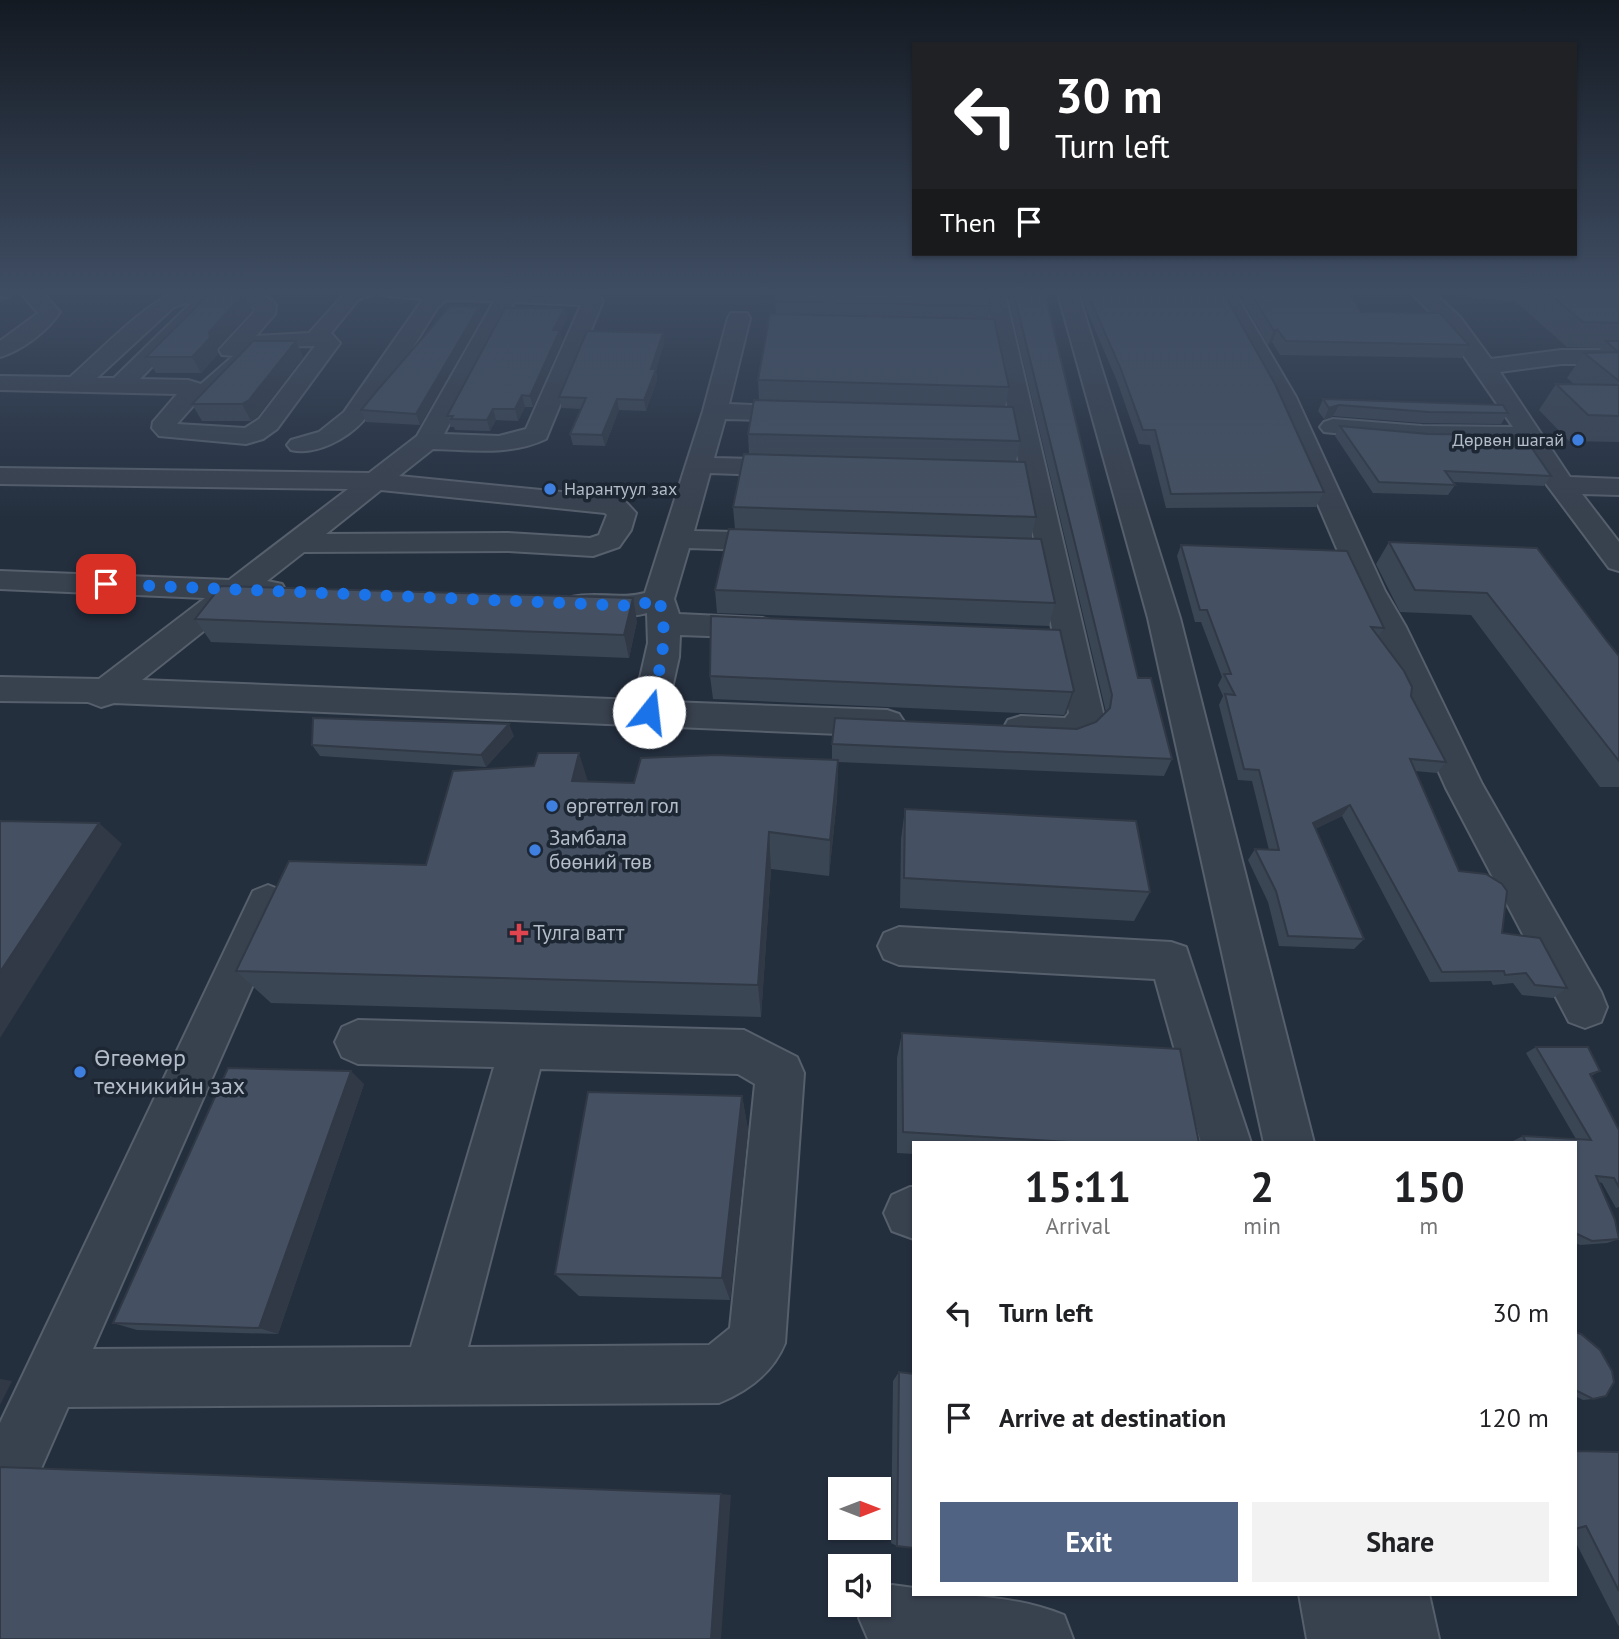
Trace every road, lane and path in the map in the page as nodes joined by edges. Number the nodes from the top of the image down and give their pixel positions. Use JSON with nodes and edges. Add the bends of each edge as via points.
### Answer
{"nodes":[{"id":1,"x":96,"y":366,"type":"edge"},
{"id":2,"x":139,"y":366,"type":"edge"},
{"id":3,"x":216,"y":366,"type":"edge"},
{"id":4,"x":236,"y":366,"type":"edge"},
{"id":5,"x":311,"y":366,"type":"edge"},
{"id":6,"x":388,"y":366,"type":"edge"},
{"id":7,"x":468,"y":366,"type":"edge"},
{"id":8,"x":565,"y":366,"type":"edge"},
{"id":9,"x":731,"y":366,"type":"edge"},
{"id":10,"x":998,"y":366,"type":"edge"},
{"id":11,"x":1090,"y":366,"type":"edge"},
{"id":12,"x":1267,"y":366,"type":"edge"},
{"id":13,"x":1489,"y":366,"type":"edge"},
{"id":14,"x":1485,"y":367,"type":"joint"},
{"id":15,"x":0,"y":383,"type":"edge"},
{"id":16,"x":75,"y":385,"type":"junction"},
{"id":17,"x":120,"y":386,"type":"junction"},
{"id":18,"x":190,"y":395,"type":"junction"},
{"id":19,"x":715,"y":411,"type":"junction"},
{"id":20,"x":822,"y":414,"type":"edge"},
{"id":21,"x":1333,"y":427,"type":"edge"},
{"id":22,"x":1530,"y":435,"type":"junction"},
{"id":23,"x":427,"y":441,"type":"junction"},
{"id":24,"x":300,"y":445,"type":"dead end"},
{"id":25,"x":697,"y":465,"type":"junction"},
{"id":26,"x":819,"y":468,"type":"edge"},
{"id":27,"x":0,"y":476,"type":"edge"},
{"id":28,"x":373,"y":481,"type":"junction"},
{"id":29,"x":1561,"y":485,"type":"junction"},
{"id":30,"x":1619,"y":486,"type":"edge"},
{"id":31,"x":676,"y":539,"type":"junction"},
{"id":32,"x":299,"y":543,"type":"junction"},
{"id":33,"x":801,"y":543,"type":"edge"},
{"id":34,"x":1619,"y":562,"type":"edge"},
{"id":35,"x":0,"y":580,"type":"edge"},
{"id":36,"x":238,"y":590,"type":"junction"},
{"id":37,"x":293,"y":592,"type":"edge"},
{"id":38,"x":553,"y":603,"type":"edge"},
{"id":39,"x":663,"y":612,"type":"junction"},
{"id":40,"x":788,"y":629,"type":"edge"},
{"id":41,"x":0,"y":689,"type":"edge"},
{"id":42,"x":110,"y":691,"type":"junction"},
{"id":43,"x":0,"y":708,"type":"edge"},
{"id":44,"x":649,"y":712,"type":"junction"},
{"id":45,"x":921,"y":724,"type":"edge"},
{"id":46,"x":989,"y":727,"type":"edge"},
{"id":47,"x":268,"y":903,"type":"edge"},
{"id":48,"x":898,"y":946,"type":"dead end"},
{"id":49,"x":1585,"y":1007,"type":"dead end"},
{"id":50,"x":358,"y":1042,"type":"dead end"},
{"id":51,"x":523,"y":1046,"type":"junction"},
{"id":52,"x":1225,"y":1141,"type":"edge"},
{"id":53,"x":1289,"y":1141,"type":"edge"},
{"id":54,"x":432,"y":1375,"type":"junction"},
{"id":55,"x":52,"y":1378,"type":"junction"},
{"id":56,"x":0,"y":1490,"type":"edge"},
{"id":57,"x":1331,"y":1596,"type":"edge"},
{"id":58,"x":1395,"y":1596,"type":"edge"},
{"id":59,"x":892,"y":1618,"type":"dead end"},
{"id":60,"x":1040,"y":1639,"type":"edge"},
{"id":61,"x":1340,"y":1639,"type":"edge"},
{"id":62,"x":1406,"y":1639,"type":"edge"}],
"edges":[{"from":1,"to":16,"type":"street"},
{"from":2,"to":17,"type":"street"},
{"from":3,"to":18,"type":"street"},
{"from":4,"to":18,"type":"street","via":[[216,386]]},
{"from":5,"to":18,"type":"street","via":[[268,424],[254,434],[168,431],[165,422]]},
{"from":6,"to":24,"type":"street","via":[[354,417],[328,437]]},
{"from":7,"to":23,"type":"street"},
{"from":8,"to":23,"type":"street","via":[[537,434],[525,441]]},
{"from":9,"to":19,"type":"street"},
{"from":10,"to":46,"type":"street","via":[[1058,640],[1086,721],[1071,731]]},
{"from":11,"to":53,"type":"street","via":[[1164,618]]},
{"from":12,"to":49,"type":"street","via":[[1465,788]]},
{"from":13,"to":14,"type":"street"},
{"from":14,"to":22,"type":"street"},
{"from":15,"to":16,"type":"street"},
{"from":16,"to":17,"type":"street"},
{"from":17,"to":18,"type":"street"},
{"from":19,"to":20,"type":"street"},
{"from":19,"to":25,"type":"street"},
{"from":21,"to":22,"type":"street"},
{"from":22,"to":29,"type":"street"},
{"from":23,"to":28,"type":"street"},
{"from":25,"to":26,"type":"street"},
{"from":25,"to":31,"type":"street"},
{"from":27,"to":28,"type":"street"},
{"from":28,"to":32,"type":"street"},
{"from":28,"to":32,"type":"street","via":[[612,505],[622,513],[609,541],[593,547],[508,542]]},
{"from":29,"to":30,"type":"street"},
{"from":29,"to":34,"type":"street"},
{"from":31,"to":33,"type":"street"},
{"from":31,"to":39,"type":"street"},
{"from":32,"to":36,"type":"street"},
{"from":35,"to":36,"type":"street"},
{"from":36,"to":37,"type":"street"},
{"from":36,"to":42,"type":"street"},
{"from":38,"to":39,"type":"street","via":[[635,606]]},
{"from":39,"to":40,"type":"street"},
{"from":39,"to":44,"type":"street","via":[[660,671]]},
{"from":41,"to":42,"type":"street"},
{"from":42,"to":43,"type":"street","via":[[74,709]]},
{"from":42,"to":44,"type":"street"},
{"from":44,"to":45,"type":"street"},
{"from":47,"to":55,"type":"street"},
{"from":48,"to":52,"type":"street","via":[[1171,961]]},
{"from":50,"to":51,"type":"street"},
{"from":51,"to":54,"type":"street"},
{"from":51,"to":54,"type":"street","via":[[744,1052],[780,1073],[757,1343],[719,1374]]},
{"from":54,"to":55,"type":"street"},
{"from":55,"to":56,"type":"street"},
{"from":57,"to":61,"type":"street"},
{"from":58,"to":62,"type":"street"},
{"from":59,"to":60,"type":"street"}]}
